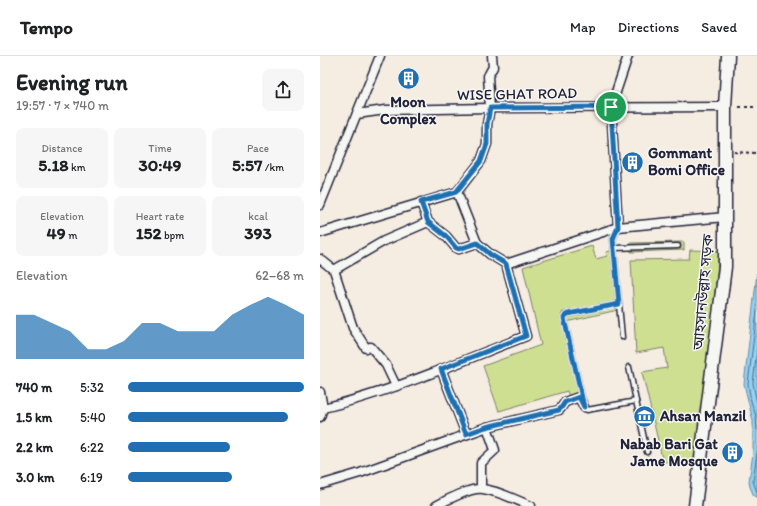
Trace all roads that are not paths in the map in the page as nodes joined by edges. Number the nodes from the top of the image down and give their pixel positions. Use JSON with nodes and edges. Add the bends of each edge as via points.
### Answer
{"nodes":[{"id":1,"x":380,"y":56,"type":"edge"},
{"id":2,"x":492,"y":56,"type":"edge"},
{"id":3,"x":628,"y":56,"type":"edge"},
{"id":4,"x":728,"y":56,"type":"edge"},
{"id":5,"x":611,"y":107,"type":"junction"},
{"id":6,"x":725,"y":107,"type":"junction"},
{"id":7,"x":490,"y":108,"type":"junction"},
{"id":8,"x":357,"y":114,"type":"junction"},
{"id":9,"x":456,"y":192,"type":"junction"},
{"id":10,"x":421,"y":202,"type":"junction"},
{"id":11,"x":320,"y":205,"type":"edge"},
{"id":12,"x":725,"y":217,"type":"junction"},
{"id":13,"x":428,"y":222,"type":"junction"},
{"id":14,"x":618,"y":227,"type":"junction"},
{"id":15,"x":320,"y":233,"type":"edge"},
{"id":16,"x":477,"y":243,"type":"junction"},
{"id":17,"x":678,"y":246,"type":"dead end"},
{"id":18,"x":614,"y":248,"type":"junction"},
{"id":19,"x":320,"y":259,"type":"edge"},
{"id":20,"x":506,"y":264,"type":"junction"},
{"id":21,"x":334,"y":270,"type":"junction"},
{"id":22,"x":619,"y":304,"type":"junction"},
{"id":23,"x":622,"y":337,"type":"dead end"},
{"id":24,"x":629,"y":367,"type":"dead end"},
{"id":25,"x":441,"y":369,"type":"junction"},
{"id":26,"x":396,"y":386,"type":"junction"},
{"id":27,"x":320,"y":392,"type":"edge"},
{"id":28,"x":636,"y":401,"type":"junction"},
{"id":29,"x":584,"y":407,"type":"junction"},
{"id":30,"x":321,"y":412,"type":"edge"},
{"id":31,"x":486,"y":427,"type":"junction"},
{"id":32,"x":466,"y":434,"type":"junction"},
{"id":33,"x":647,"y":452,"type":"dead end"},
{"id":34,"x":320,"y":486,"type":"edge"},
{"id":35,"x":481,"y":488,"type":"junction"},
{"id":36,"x":436,"y":506,"type":"edge"},
{"id":37,"x":531,"y":506,"type":"edge"},
{"id":38,"x":695,"y":506,"type":"edge"}],
"edges":[{"from":1,"to":8,"type":"street"},
{"from":2,"to":7,"type":"street","via":[[493,67],[488,76]]},
{"from":3,"to":5,"type":"street"},
{"from":4,"to":6,"type":"street","name":"আহসানউল্লাহ সড়ক"},
{"from":5,"to":6,"type":"street","name":"WISE GHAT ROAD"},
{"from":5,"to":7,"type":"street","name":"WISE GHAT ROAD"},
{"from":5,"to":14,"type":"street"},
{"from":6,"to":12,"type":"street","name":"আহসানউল্লাহ সড়ক"},
{"from":7,"to":8,"type":"street","name":"WISE GHAT ROAD","via":[[385,110]]},
{"from":7,"to":9,"type":"street","via":[[487,144],[481,161]]},
{"from":8,"to":11,"type":"street"},
{"from":9,"to":10,"type":"street"},
{"from":9,"to":16,"type":"street"},
{"from":10,"to":13,"type":"street"},
{"from":10,"to":15,"type":"street"},
{"from":12,"to":14,"type":"street"},
{"from":12,"to":38,"type":"street","name":"আহসানউল্লাহ সড়ক","via":[[725,267]]},
{"from":13,"to":16,"type":"street","via":[[458,249]]},
{"from":13,"to":21,"type":"street","via":[[384,241]]},
{"from":14,"to":18,"type":"lane","via":[[613,239]]},
{"from":14,"to":20,"type":"street"},
{"from":16,"to":20,"type":"street"},
{"from":17,"to":18,"type":"lane"},
{"from":18,"to":22,"type":"lane"},
{"from":19,"to":21,"type":"street"},
{"from":20,"to":25,"type":"street","via":[[526,336]]},
{"from":21,"to":26,"type":"street","via":[[353,328],[366,348],[371,347],[386,365]]},
{"from":22,"to":23,"type":"lane"},
{"from":22,"to":29,"type":"lane","via":[[568,314],[564,318]]},
{"from":24,"to":28,"type":"lane"},
{"from":25,"to":26,"type":"street"},
{"from":25,"to":32,"type":"street"},
{"from":26,"to":30,"type":"street"},
{"from":27,"to":30,"type":"street"},
{"from":28,"to":29,"type":"lane","via":[[587,410]]},
{"from":28,"to":33,"type":"lane"},
{"from":29,"to":31,"type":"street","via":[[579,397],[565,402],[559,410]]},
{"from":31,"to":32,"type":"street"},
{"from":31,"to":35,"type":"street","via":[[495,450],[481,463]]},
{"from":32,"to":34,"type":"street"},
{"from":35,"to":36,"type":"street"},
{"from":35,"to":37,"type":"street"}]}
